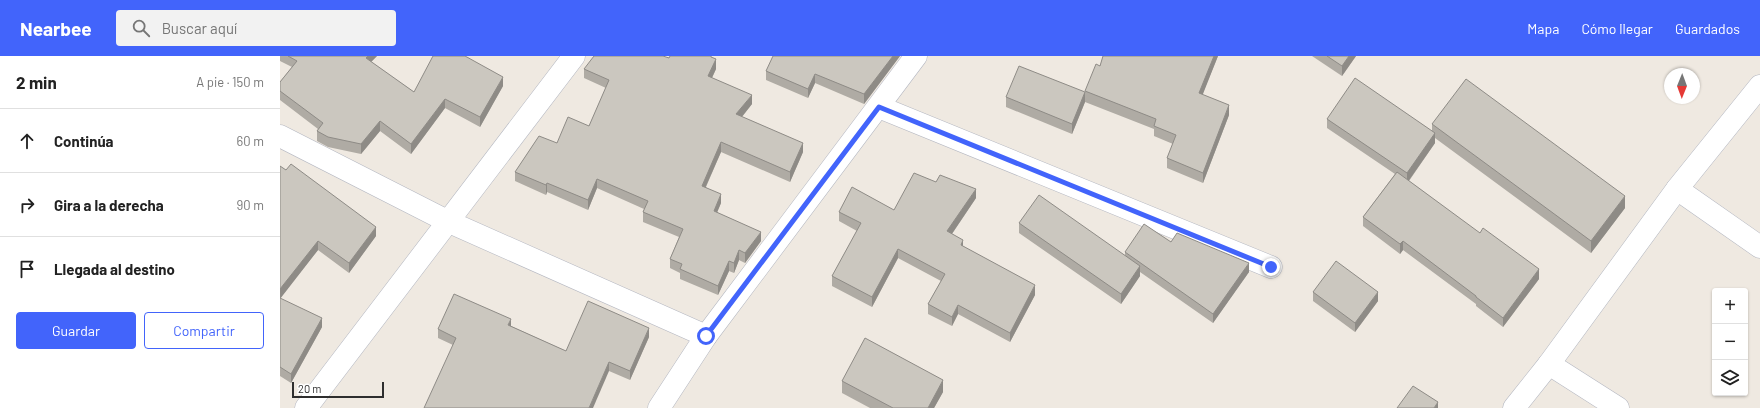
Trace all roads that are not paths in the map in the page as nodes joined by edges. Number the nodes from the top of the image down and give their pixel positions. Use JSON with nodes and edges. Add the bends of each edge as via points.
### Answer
{"nodes":[{"id":1,"x":574,"y":56,"type":"edge"},
{"id":2,"x":916,"y":56,"type":"edge"},
{"id":3,"x":1760,"y":86,"type":"edge"},
{"id":4,"x":879,"y":107,"type":"junction"},
{"id":5,"x":280,"y":136,"type":"edge"},
{"id":6,"x":1677,"y":189,"type":"junction"},
{"id":7,"x":448,"y":221,"type":"junction"},
{"id":8,"x":1760,"y":247,"type":"edge"},
{"id":9,"x":1271,"y":267,"type":"dead end"},
{"id":10,"x":706,"y":336,"type":"junction"},
{"id":11,"x":1549,"y":364,"type":"junction"},
{"id":12,"x":306,"y":408,"type":"edge"},
{"id":13,"x":659,"y":408,"type":"edge"},
{"id":14,"x":1514,"y":408,"type":"edge"},
{"id":15,"x":1618,"y":408,"type":"edge"}],
"edges":[{"from":1,"to":7,"type":"street"},
{"from":2,"to":4,"type":"street"},
{"from":3,"to":6,"type":"street"},
{"from":4,"to":9,"type":"street"},
{"from":4,"to":10,"type":"street"},
{"from":5,"to":7,"type":"street"},
{"from":6,"to":8,"type":"street"},
{"from":6,"to":11,"type":"street"},
{"from":7,"to":10,"type":"street"},
{"from":7,"to":12,"type":"street"},
{"from":10,"to":13,"type":"street"},
{"from":11,"to":14,"type":"street"},
{"from":11,"to":15,"type":"street"}]}
